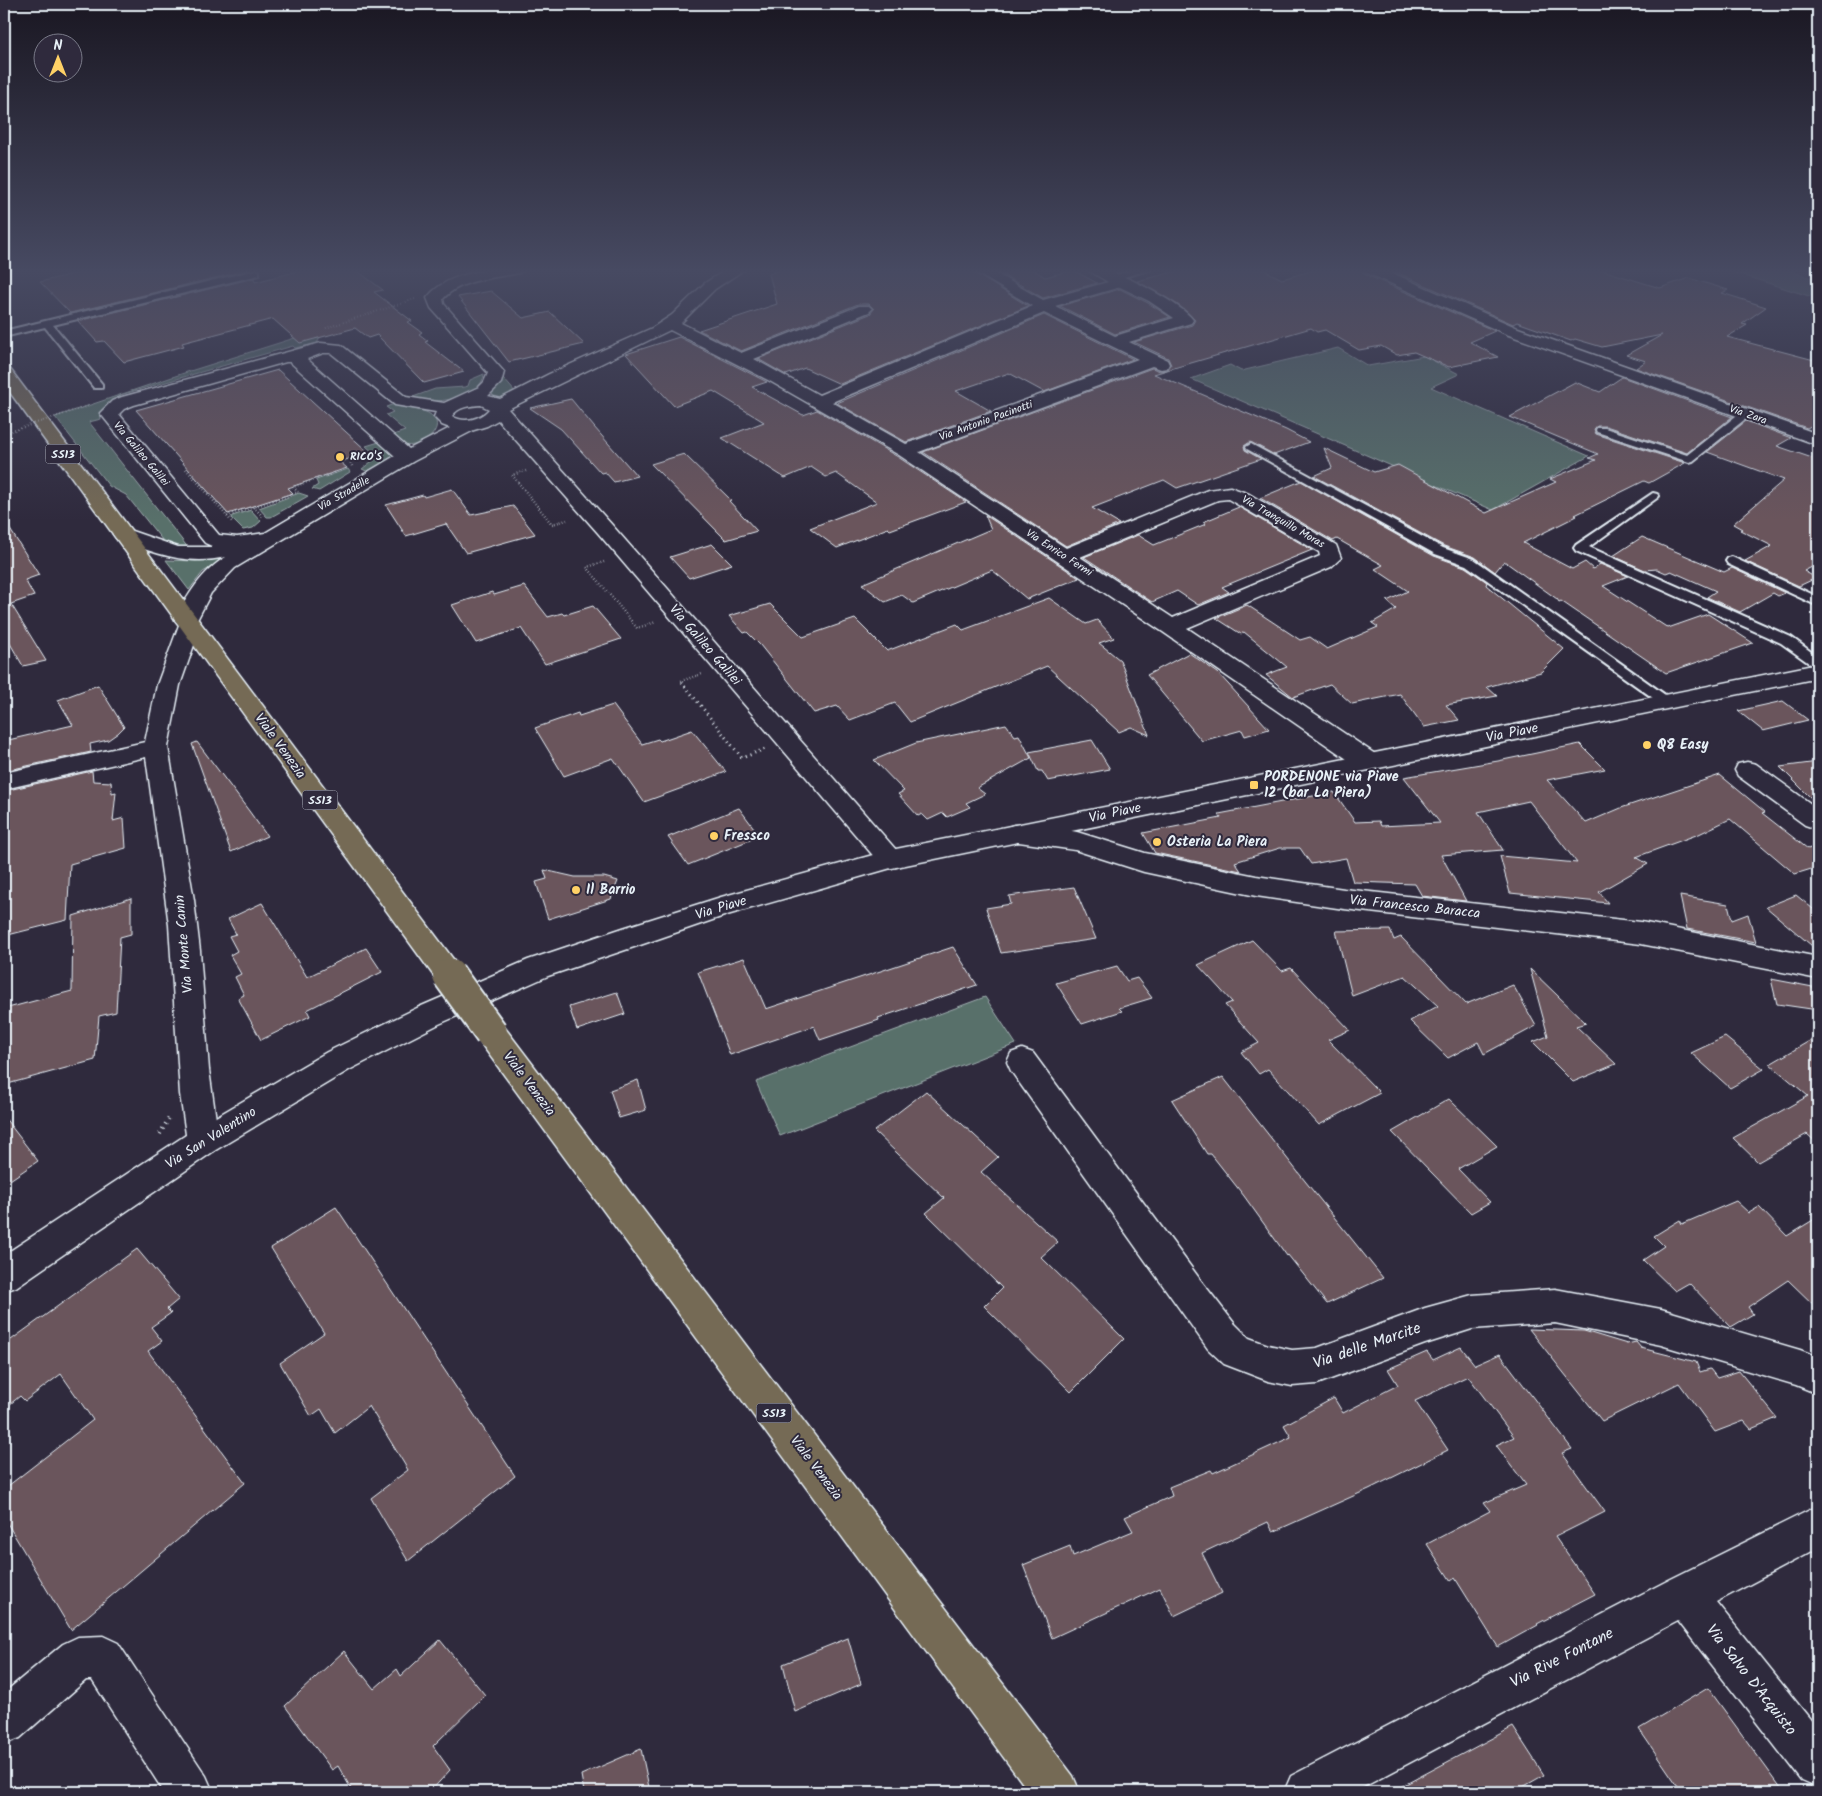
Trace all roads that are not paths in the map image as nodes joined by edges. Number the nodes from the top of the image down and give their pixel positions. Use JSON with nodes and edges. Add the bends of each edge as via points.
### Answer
{"nodes":[{"id":1,"x":71,"y":353,"type":"edge"},
{"id":2,"x":308,"y":353,"type":"edge"},
{"id":3,"x":341,"y":353,"type":"edge"},
{"id":4,"x":479,"y":353,"type":"edge"},
{"id":5,"x":612,"y":353,"type":"edge"},
{"id":6,"x":728,"y":353,"type":"edge"},
{"id":7,"x":755,"y":353,"type":"edge"},
{"id":8,"x":933,"y":353,"type":"edge"},
{"id":9,"x":1138,"y":353,"type":"edge"},
{"id":10,"x":1573,"y":353,"type":"edge"},
{"id":11,"x":299,"y":356,"type":"junction"},
{"id":12,"x":740,"y":359,"type":"junction"},
{"id":13,"x":4,"y":373,"type":"edge"},
{"id":14,"x":98,"y":386,"type":"dead end"},
{"id":15,"x":465,"y":401,"type":"junction"},
{"id":16,"x":819,"y":401,"type":"junction"},
{"id":17,"x":498,"y":408,"type":"junction"},
{"id":18,"x":446,"y":414,"type":"junction"},
{"id":19,"x":1745,"y":414,"type":"junction"},
{"id":20,"x":474,"y":424,"type":"junction"},
{"id":21,"x":1601,"y":430,"type":"dead end"},
{"id":22,"x":518,"y":432,"type":"junction"},
{"id":23,"x":1818,"y":440,"type":"edge"},
{"id":24,"x":430,"y":444,"type":"junction"},
{"id":25,"x":1250,"y":447,"type":"dead end"},
{"id":26,"x":905,"y":451,"type":"junction"},
{"id":27,"x":407,"y":457,"type":"junction"},
{"id":28,"x":1653,"y":496,"type":"dead end"},
{"id":29,"x":271,"y":530,"type":"junction"},
{"id":30,"x":123,"y":534,"type":"junction"},
{"id":31,"x":1065,"y":556,"type":"junction"},
{"id":32,"x":1732,"y":560,"type":"dead end"},
{"id":33,"x":1818,"y":602,"type":"edge"},
{"id":34,"x":188,"y":622,"type":"junction"},
{"id":35,"x":1171,"y":627,"type":"junction"},
{"id":36,"x":1818,"y":663,"type":"edge"},
{"id":37,"x":1818,"y":671,"type":"edge"},
{"id":38,"x":1668,"y":702,"type":"junction"},
{"id":39,"x":156,"y":747,"type":"junction"},
{"id":40,"x":1369,"y":762,"type":"junction"},
{"id":41,"x":1747,"y":770,"type":"dead end"},
{"id":42,"x":4,"y":781,"type":"edge"},
{"id":43,"x":1817,"y":819,"type":"edge"},
{"id":44,"x":1014,"y":834,"type":"junction"},
{"id":45,"x":891,"y":859,"type":"junction"},
{"id":46,"x":1818,"y":968,"type":"edge"},
{"id":47,"x":428,"y":1016,"type":"joint"},
{"id":48,"x":1022,"y":1062,"type":"dead end"},
{"id":49,"x":202,"y":1141,"type":"junction"},
{"id":50,"x":4,"y":1275,"type":"edge"},
{"id":51,"x":1818,"y":1376,"type":"edge"},
{"id":52,"x":1818,"y":1526,"type":"edge"},
{"id":53,"x":1684,"y":1595,"type":"junction"},
{"id":54,"x":4,"y":1722,"type":"edge"},
{"id":55,"x":1818,"y":1765,"type":"edge"},
{"id":56,"x":190,"y":1792,"type":"edge"},
{"id":57,"x":1057,"y":1792,"type":"edge"},
{"id":58,"x":1307,"y":1792,"type":"edge"}],
"edges":[{"from":1,"to":14,"type":"lane"},
{"from":2,"to":11,"type":"street","name":"Via Galileo Galilei"},
{"from":3,"to":18,"type":"street","name":"Via Galileo Galilei","via":[[401,400]]},
{"from":4,"to":15,"type":"street","via":[[496,372],[487,389]]},
{"from":5,"to":17,"type":"street"},
{"from":6,"to":12,"type":"street","name":"Via Enrico Fermi"},
{"from":7,"to":12,"type":"street"},
{"from":8,"to":16,"type":"street"},
{"from":9,"to":26,"type":"street","name":"Via Antonio Pacinotti","via":[[1156,362]]},
{"from":10,"to":19,"type":"street","name":"Via Zara"},
{"from":11,"to":27,"type":"street","via":[[301,363]]},
{"from":11,"to":29,"type":"street","name":"Via Galileo Galilei","via":[[285,357],[128,401],[109,413],[212,539],[223,544],[238,544]]},
{"from":12,"to":16,"type":"street","name":"Via Enrico Fermi"},
{"from":13,"to":30,"type":"main road","name":"Viale Venezia","number":"SS13"},
{"from":15,"to":17,"type":"street","via":[[488,401]]},
{"from":15,"to":18,"type":"street"},
{"from":16,"to":26,"type":"street","name":"Via Enrico Fermi"},
{"from":17,"to":20,"type":"street","name":"Via Stradelle","via":[[494,416]]},
{"from":17,"to":22,"type":"street","name":"Via Galileo Galilei"},
{"from":18,"to":20,"type":"street","via":[[456,424]]},
{"from":18,"to":24,"type":"street","name":"Via Stradelle","via":[[444,429]]},
{"from":19,"to":21,"type":"lane","via":[[1689,459]]},
{"from":19,"to":23,"type":"street","name":"Via Zara"},
{"from":20,"to":22,"type":"street","via":[[497,425]]},
{"from":20,"to":24,"type":"street","name":"Via Stradelle"},
{"from":22,"to":45,"type":"street","name":"Via Galileo Galilei"},
{"from":24,"to":27,"type":"street","name":"Via Stradelle"},
{"from":25,"to":38,"type":"lane","via":[[1439,550],[1470,562]]},
{"from":26,"to":31,"type":"street","name":"Via Enrico Fermi"},
{"from":27,"to":29,"type":"street","name":"Via Stradelle"},
{"from":28,"to":36,"type":"lane","via":[[1580,548],[1786,640]]},
{"from":29,"to":30,"type":"street","name":"Via Stradelle","via":[[221,552],[193,555],[158,548]]},
{"from":29,"to":34,"type":"street","name":"Via Stradelle","via":[[210,579],[199,594]]},
{"from":30,"to":34,"type":"main road","name":"Viale Venezia","number":"SS13"},
{"from":31,"to":35,"type":"street","name":"Via Enrico Fermi"},
{"from":31,"to":35,"type":"street","name":"Via Tranquillo Moras","via":[[1215,494],[1230,493],[1329,549],[1331,558],[1324,563]]},
{"from":32,"to":33,"type":"lane"},
{"from":34,"to":39,"type":"street","name":"Via Monte Canin","via":[[167,689]]},
{"from":34,"to":57,"type":"main road","name":"Viale Venezia","number":"SS13","bridge":true},
{"from":35,"to":40,"type":"street","name":"Via Enrico Fermi"},
{"from":37,"to":38,"type":"street","name":"Via Piave"},
{"from":38,"to":40,"type":"street","name":"Via Piave"},
{"from":39,"to":42,"type":"street"},
{"from":39,"to":49,"type":"street","name":"Via Monte Canin","via":[[179,888],[195,1100]]},
{"from":40,"to":44,"type":"street","name":"Via Piave"},
{"from":41,"to":43,"type":"street"},
{"from":44,"to":45,"type":"street","name":"Via Piave"},
{"from":44,"to":46,"type":"street","name":"Via Francesco Baracca","via":[[1076,841],[1144,862],[1256,886],[1641,933]]},
{"from":45,"to":47,"type":"street","name":"Via Piave","via":[[730,904],[599,947],[538,968]]},
{"from":47,"to":49,"type":"street","name":"Via San Valentino","via":[[338,1061]]},
{"from":48,"to":51,"type":"street","name":"Via delle Marcite","via":[[1186,1290],[1221,1336],[1237,1351],[1292,1368],[1317,1366],[1472,1312],[1556,1306],[1661,1327]]},
{"from":49,"to":50,"type":"street","name":"Via San Valentino"},
{"from":52,"to":53,"type":"street","name":"Via Rive Fontane"},
{"from":53,"to":55,"type":"street","name":"Via Salvo D'Acquisto"},
{"from":53,"to":58,"type":"street","name":"Via Rive Fontane"},
{"from":54,"to":56,"type":"street","via":[[78,1659],[103,1658]]}]}
